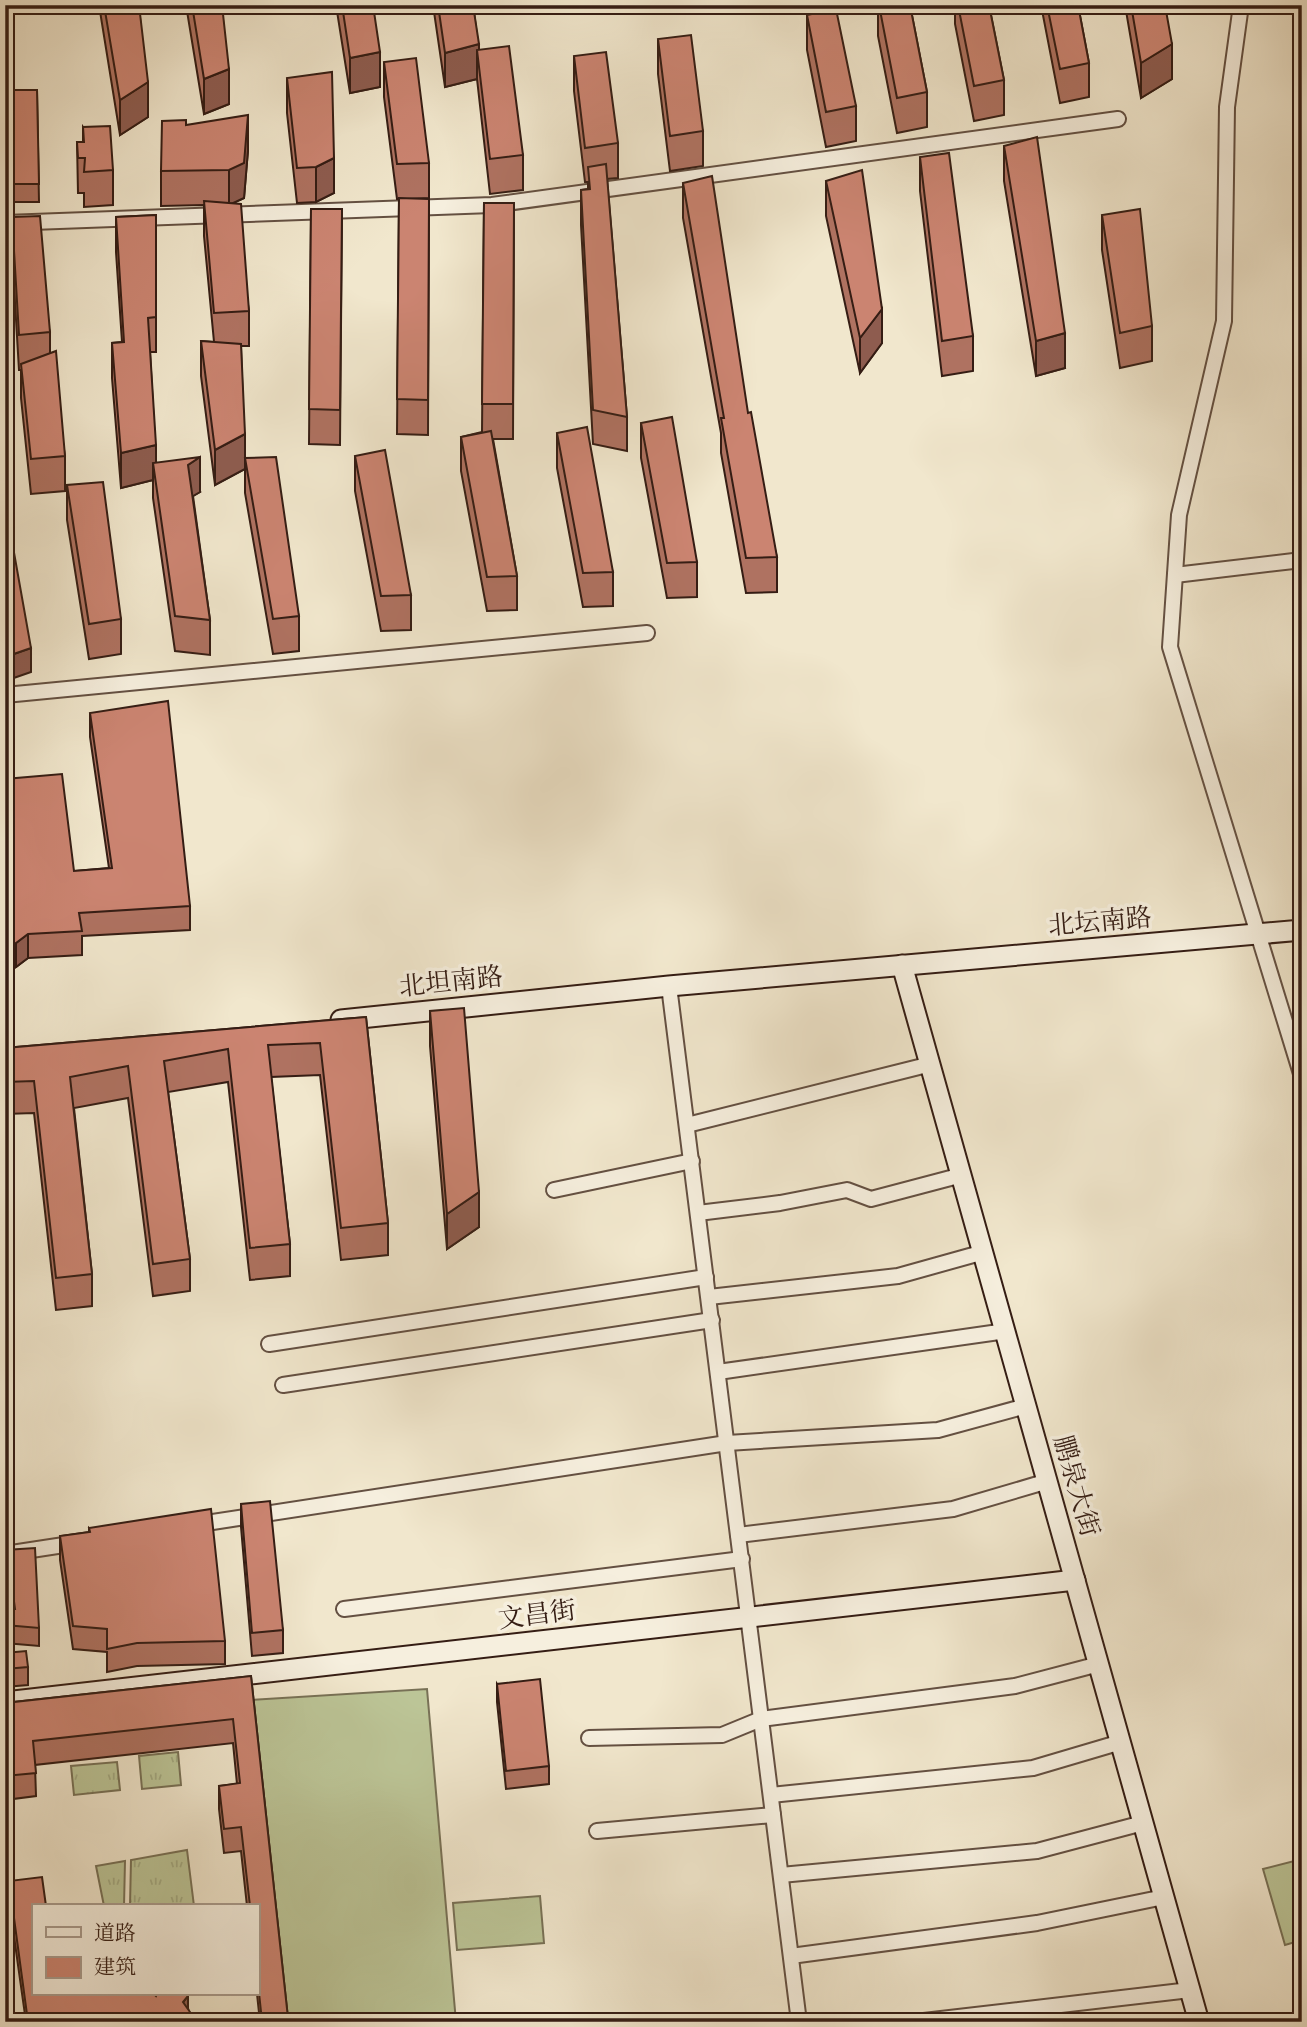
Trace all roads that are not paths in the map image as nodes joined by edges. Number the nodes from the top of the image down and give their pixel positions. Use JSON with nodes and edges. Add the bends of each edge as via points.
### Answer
{"nodes":[{"id":1,"x":1241,"y":5,"type":"edge"},
{"id":2,"x":1118,"y":119,"type":"dead end"},
{"id":3,"x":5,"y":223,"type":"edge"},
{"id":4,"x":1302,"y":560,"type":"edge"},
{"id":5,"x":1175,"y":575,"type":"junction"},
{"id":6,"x":647,"y":633,"type":"dead end"},
{"id":7,"x":5,"y":695,"type":"edge"},
{"id":8,"x":1302,"y":930,"type":"edge"},
{"id":9,"x":1256,"y":935,"type":"junction"},
{"id":10,"x":902,"y":965,"type":"junction"},
{"id":11,"x":669,"y":986,"type":"junction"},
{"id":12,"x":327,"y":1021,"type":"edge"},
{"id":13,"x":931,"y":1064,"type":"junction"},
{"id":14,"x":1302,"y":1077,"type":"edge"},
{"id":15,"x":687,"y":1125,"type":"junction"},
{"id":16,"x":692,"y":1161,"type":"junction"},
{"id":17,"x":962,"y":1175,"type":"junction"},
{"id":18,"x":554,"y":1190,"type":"dead end"},
{"id":19,"x":698,"y":1213,"type":"junction"},
{"id":20,"x":984,"y":1252,"type":"junction"},
{"id":21,"x":706,"y":1277,"type":"junction"},
{"id":22,"x":709,"y":1297,"type":"junction"},
{"id":23,"x":712,"y":1320,"type":"junction"},
{"id":24,"x":1006,"y":1331,"type":"junction"},
{"id":25,"x":269,"y":1344,"type":"dead end"},
{"id":26,"x":718,"y":1372,"type":"junction"},
{"id":27,"x":283,"y":1385,"type":"dead end"},
{"id":28,"x":1027,"y":1405,"type":"junction"},
{"id":29,"x":727,"y":1443,"type":"junction"},
{"id":30,"x":1048,"y":1481,"type":"junction"},
{"id":31,"x":183,"y":1526,"type":"edge"},
{"id":32,"x":738,"y":1535,"type":"junction"},
{"id":33,"x":94,"y":1540,"type":"edge"},
{"id":34,"x":5,"y":1554,"type":"edge"},
{"id":35,"x":741,"y":1559,"type":"junction"},
{"id":36,"x":1075,"y":1580,"type":"junction"},
{"id":37,"x":344,"y":1609,"type":"dead end"},
{"id":38,"x":1099,"y":1664,"type":"junction"},
{"id":39,"x":5,"y":1702,"type":"edge"},
{"id":40,"x":761,"y":1719,"type":"junction"},
{"id":41,"x":589,"y":1738,"type":"dead end"},
{"id":42,"x":1121,"y":1742,"type":"junction"},
{"id":43,"x":771,"y":1795,"type":"junction"},
{"id":44,"x":773,"y":1815,"type":"junction"},
{"id":45,"x":1143,"y":1823,"type":"junction"},
{"id":46,"x":597,"y":1831,"type":"dead end"},
{"id":47,"x":781,"y":1875,"type":"junction"},
{"id":48,"x":1164,"y":1897,"type":"junction"},
{"id":49,"x":791,"y":1956,"type":"junction"},
{"id":50,"x":1190,"y":1990,"type":"junction"},
{"id":51,"x":799,"y":2022,"type":"edge"},
{"id":52,"x":915,"y":2022,"type":"edge"},
{"id":53,"x":1199,"y":2022,"type":"edge"}],
"edges":[{"from":1,"to":5,"type":"street","via":[[1227,107],[1224,321],[1179,515]]},
{"from":2,"to":3,"type":"street","via":[[492,205]]},
{"from":4,"to":5,"type":"street"},
{"from":5,"to":9,"type":"street","via":[[1170,648]]},
{"from":6,"to":7,"type":"street"},
{"from":8,"to":9,"type":"main road","name":"北坛南路"},
{"from":9,"to":10,"type":"main road","name":"北坛南路"},
{"from":9,"to":14,"type":"street"},
{"from":10,"to":11,"type":"main road","name":"北坦南路"},
{"from":10,"to":13,"type":"main road","name":"鹏泉大街"},
{"from":11,"to":12,"type":"main road","name":"北坦南路"},
{"from":11,"to":15,"type":"street"},
{"from":13,"to":15,"type":"street"},
{"from":13,"to":17,"type":"main road","name":"鹏泉大街"},
{"from":15,"to":16,"type":"street"},
{"from":16,"to":18,"type":"street"},
{"from":16,"to":19,"type":"street"},
{"from":17,"to":19,"type":"street","via":[[871,1199],[847,1190]]},
{"from":17,"to":20,"type":"main road","name":"鹏泉大街"},
{"from":19,"to":21,"type":"street"},
{"from":20,"to":22,"type":"street","via":[[898,1276]]},
{"from":20,"to":24,"type":"main road","name":"鹏泉大街"},
{"from":21,"to":22,"type":"street"},
{"from":21,"to":25,"type":"street"},
{"from":22,"to":23,"type":"street"},
{"from":23,"to":26,"type":"street"},
{"from":23,"to":27,"type":"street"},
{"from":24,"to":26,"type":"street"},
{"from":24,"to":28,"type":"main road","name":"鹏泉大街"},
{"from":26,"to":29,"type":"street"},
{"from":28,"to":29,"type":"street","via":[[938,1430]]},
{"from":28,"to":30,"type":"main road","name":"鹏泉大街"},
{"from":29,"to":31,"type":"street"},
{"from":29,"to":32,"type":"street"},
{"from":30,"to":32,"type":"street","via":[[953,1509]]},
{"from":30,"to":36,"type":"main road","name":"鹏泉大街"},
{"from":32,"to":35,"type":"street"},
{"from":33,"to":34,"type":"street"},
{"from":35,"to":37,"type":"street"},
{"from":35,"to":40,"type":"street"},
{"from":36,"to":38,"type":"main road","name":"鹏泉大街"},
{"from":36,"to":39,"type":"main road","name":"文昌街"},
{"from":38,"to":40,"type":"street","via":[[1015,1686]]},
{"from":38,"to":42,"type":"main road","name":"鹏泉大街"},
{"from":40,"to":41,"type":"street","via":[[722,1735]]},
{"from":40,"to":43,"type":"street"},
{"from":42,"to":43,"type":"street","via":[[1033,1768]]},
{"from":42,"to":45,"type":"main road","name":"鹏泉大街"},
{"from":43,"to":44,"type":"street"},
{"from":44,"to":46,"type":"street"},
{"from":44,"to":47,"type":"street"},
{"from":45,"to":47,"type":"street","via":[[1037,1851]]},
{"from":45,"to":48,"type":"main road","name":"鹏泉大街"},
{"from":47,"to":49,"type":"street"},
{"from":48,"to":49,"type":"street","via":[[1037,1923]]},
{"from":48,"to":50,"type":"main road","name":"鹏泉大街"},
{"from":49,"to":51,"type":"street"},
{"from":50,"to":52,"type":"street"},
{"from":50,"to":53,"type":"main road","name":"鹏泉大街"}]}
